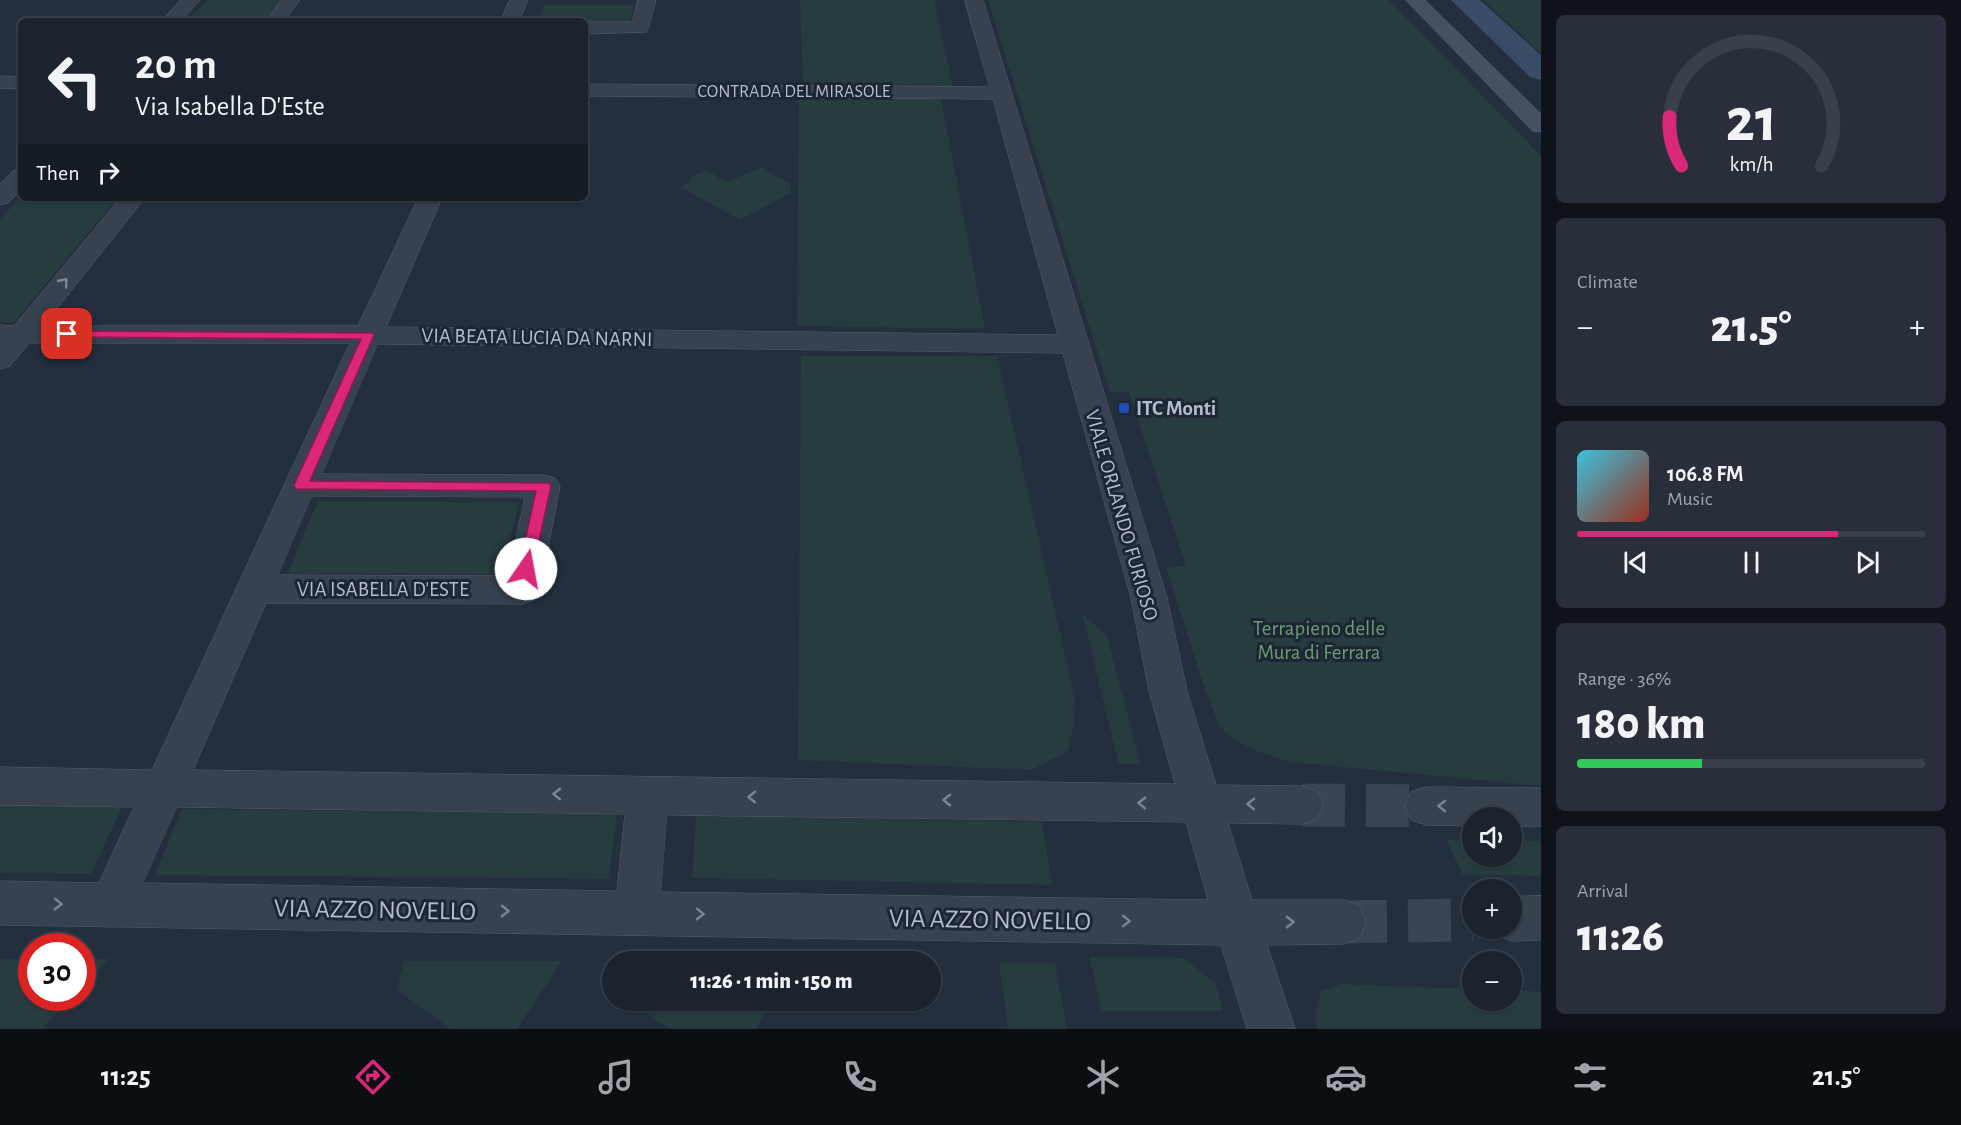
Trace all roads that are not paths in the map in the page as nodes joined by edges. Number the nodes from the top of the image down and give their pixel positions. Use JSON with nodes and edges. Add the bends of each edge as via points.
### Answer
{"nodes":[{"id":1,"x":191,"y":0,"type":"edge"},
{"id":2,"x":291,"y":0,"type":"edge"},
{"id":3,"x":519,"y":0,"type":"edge"},
{"id":4,"x":648,"y":0,"type":"edge"},
{"id":5,"x":974,"y":0,"type":"edge"},
{"id":6,"x":1415,"y":0,"type":"edge"},
{"id":7,"x":174,"y":18,"type":"edge"},
{"id":8,"x":277,"y":18,"type":"edge"},
{"id":9,"x":511,"y":18,"type":"edge"},
{"id":10,"x":588,"y":28,"type":"edge"},
{"id":11,"x":0,"y":82,"type":"edge"},
{"id":12,"x":18,"y":83,"type":"edge"},
{"id":13,"x":588,"y":90,"type":"edge"},
{"id":14,"x":1002,"y":93,"type":"junction"},
{"id":15,"x":1541,"y":126,"type":"edge"},
{"id":16,"x":18,"y":179,"type":"edge"},
{"id":17,"x":0,"y":198,"type":"edge"},
{"id":18,"x":130,"y":201,"type":"edge"},
{"id":19,"x":429,"y":201,"type":"edge"},
{"id":20,"x":10,"y":334,"type":"edge"},
{"id":21,"x":368,"y":335,"type":"junction"},
{"id":22,"x":1073,"y":344,"type":"junction"},
{"id":23,"x":0,"y":360,"type":"edge"},
{"id":24,"x":301,"y":485,"type":"junction"},
{"id":25,"x":254,"y":589,"type":"junction"},
{"id":26,"x":0,"y":786,"type":"edge"},
{"id":27,"x":164,"y":788,"type":"junction"},
{"id":28,"x":648,"y":796,"type":"junction"},
{"id":29,"x":1201,"y":803,"type":"junction"},
{"id":30,"x":1302,"y":805,"type":"tunnel mouth"},
{"id":31,"x":1426,"y":806,"type":"tunnel mouth"},
{"id":32,"x":1541,"y":807,"type":"edge"},
{"id":33,"x":0,"y":903,"type":"edge"},
{"id":34,"x":112,"y":904,"type":"junction"},
{"id":35,"x":637,"y":913,"type":"junction"},
{"id":36,"x":1541,"y":918,"type":"edge"},
{"id":37,"x":1522,"y":919,"type":"edge"},
{"id":38,"x":1344,"y":922,"type":"tunnel mouth"},
{"id":39,"x":1237,"y":923,"type":"junction"},
{"id":40,"x":1272,"y":1029,"type":"edge"}],
"edges":[{"from":1,"to":7,"type":"street"},
{"from":2,"to":8,"type":"street"},
{"from":3,"to":9,"type":"street"},
{"from":4,"to":10,"type":"street","via":[[640,28]]},
{"from":5,"to":14,"type":"street","name":"VIALE ORLANDO FURIOSO"},
{"from":6,"to":15,"type":"main road"},
{"from":11,"to":12,"type":"street"},
{"from":13,"to":14,"type":"street","name":"CONTRADA DEL MIRASOLE"},
{"from":14,"to":22,"type":"street","name":"VIALE ORLANDO FURIOSO"},
{"from":16,"to":17,"type":"street"},
{"from":20,"to":18,"type":"street","one_way":true},
{"from":19,"to":21,"type":"street"},
{"from":20,"to":21,"type":"street","name":"VIA BEATA LUCIA DA NARNI"},
{"from":20,"to":23,"type":"street"},
{"from":21,"to":22,"type":"street","name":"VIA BEATA LUCIA DA NARNI"},
{"from":21,"to":24,"type":"street"},
{"from":22,"to":29,"type":"street","name":"VIALE ORLANDO FURIOSO","via":[[1149,598],[1168,691]]},
{"from":24,"to":25,"type":"street"},
{"from":24,"to":25,"type":"street","name":"VIA ISABELLA D'ESTE","via":[[544,486],[522,590]]},
{"from":25,"to":27,"type":"street"},
{"from":26,"to":27,"type":"street"},
{"from":28,"to":27,"type":"street","one_way":true},
{"from":27,"to":34,"type":"street"},
{"from":29,"to":28,"type":"street","one_way":true},
{"from":28,"to":35,"type":"street"},
{"from":30,"to":29,"type":"street","one_way":true},
{"from":29,"to":39,"type":"street","name":"VIALE ORLANDO FURIOSO"},
{"from":32,"to":31,"type":"street","one_way":true},
{"from":33,"to":34,"type":"street","name":"VIA AZZO NOVELLO","one_way":true},
{"from":34,"to":35,"type":"street","name":"VIA AZZO NOVELLO","one_way":true},
{"from":35,"to":39,"type":"street","name":"VIA AZZO NOVELLO","one_way":true},
{"from":36,"to":37,"type":"street"},
{"from":39,"to":38,"type":"street","name":"VIA AZZO NOVELLO","one_way":true},
{"from":39,"to":40,"type":"street","name":"VIALE ORLANDO FURIOSO"}]}
